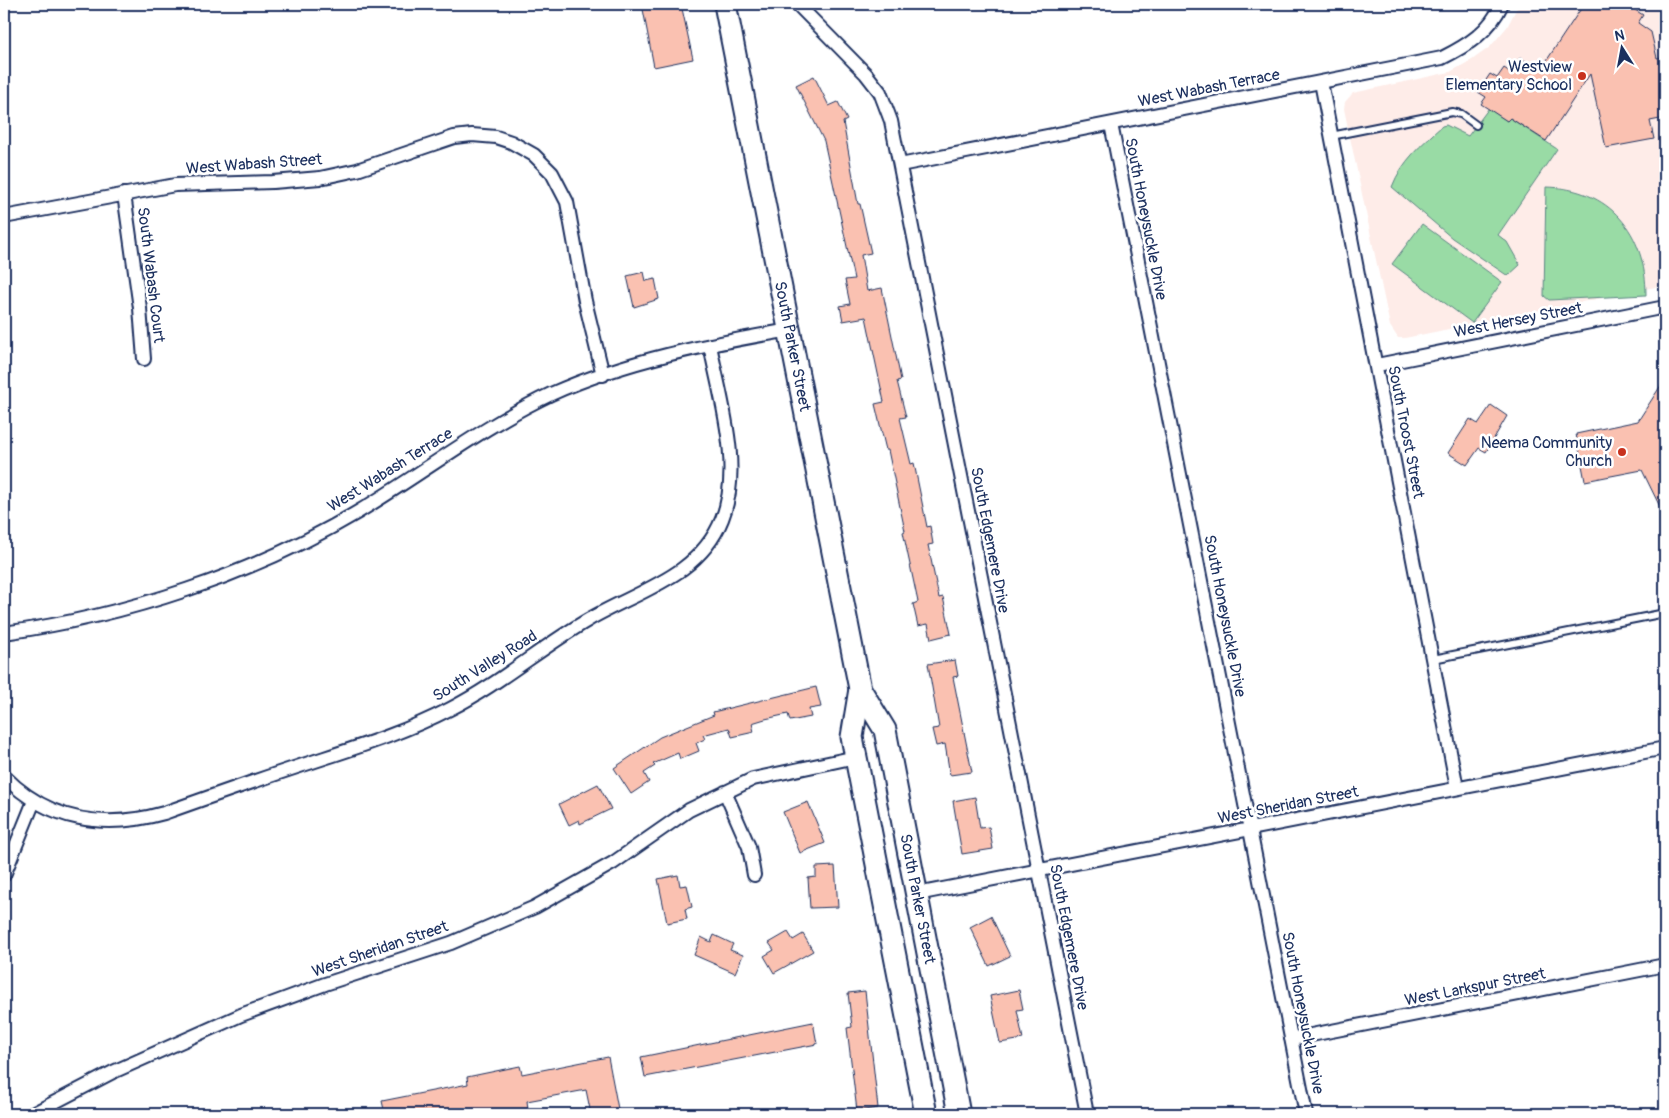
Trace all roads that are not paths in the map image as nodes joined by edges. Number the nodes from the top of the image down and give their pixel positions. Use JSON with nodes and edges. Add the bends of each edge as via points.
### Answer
{"nodes":[{"id":1,"x":725,"y":4,"type":"edge"},
{"id":2,"x":797,"y":4,"type":"edge"},
{"id":3,"x":1502,"y":4,"type":"edge"},
{"id":4,"x":1321,"y":82,"type":"junction"},
{"id":5,"x":1111,"y":124,"type":"junction"},
{"id":6,"x":1476,"y":125,"type":"dead end"},
{"id":7,"x":1331,"y":136,"type":"junction"},
{"id":8,"x":900,"y":165,"type":"junction"},
{"id":9,"x":124,"y":194,"type":"junction"},
{"id":10,"x":4,"y":217,"type":"edge"},
{"id":11,"x":1665,"y":307,"type":"edge"},
{"id":12,"x":790,"y":330,"type":"junction"},
{"id":13,"x":710,"y":345,"type":"junction"},
{"id":14,"x":144,"y":359,"type":"dead end"},
{"id":15,"x":1377,"y":365,"type":"junction"},
{"id":16,"x":603,"y":375,"type":"junction"},
{"id":17,"x":1665,"y":613,"type":"edge"},
{"id":18,"x":4,"y":633,"type":"edge"},
{"id":19,"x":1433,"y":659,"type":"junction"},
{"id":20,"x":860,"y":689,"type":"junction"},
{"id":21,"x":1665,"y":748,"type":"edge"},
{"id":22,"x":856,"y":756,"type":"junction"},
{"id":23,"x":4,"y":776,"type":"edge"},
{"id":24,"x":1457,"y":788,"type":"junction"},
{"id":25,"x":726,"y":792,"type":"junction"},
{"id":26,"x":34,"y":802,"type":"junction"},
{"id":27,"x":1250,"y":829,"type":"junction"},
{"id":28,"x":1039,"y":871,"type":"junction"},
{"id":29,"x":4,"y":875,"type":"edge"},
{"id":30,"x":754,"y":875,"type":"dead end"},
{"id":31,"x":917,"y":894,"type":"junction"},
{"id":32,"x":1665,"y":965,"type":"edge"},
{"id":33,"x":1290,"y":1039,"type":"junction"},
{"id":34,"x":32,"y":1114,"type":"edge"},
{"id":35,"x":926,"y":1114,"type":"edge"},
{"id":36,"x":959,"y":1114,"type":"edge"},
{"id":37,"x":1087,"y":1114,"type":"edge"},
{"id":38,"x":1306,"y":1114,"type":"edge"}],
"edges":[{"from":1,"to":12,"type":"highway","name":"South Parker Street"},
{"from":2,"to":8,"type":"street","name":"South Edgemere Drive","via":[[880,92],[891,121]]},
{"from":3,"to":4,"type":"street","name":"West Wabash Terrace","via":[[1486,30],[1463,48],[1442,58]]},
{"from":4,"to":5,"type":"street","name":"West Wabash Terrace"},
{"from":4,"to":7,"type":"street","name":"South Troost Street"},
{"from":5,"to":8,"type":"street","name":"West Wabash Terrace"},
{"from":5,"to":27,"type":"street","name":"South Honeysuckle Drive"},
{"from":6,"to":7,"type":"lane","via":[[1461,114],[1452,112]]},
{"from":7,"to":15,"type":"street","name":"South Troost Street"},
{"from":8,"to":28,"type":"street","name":"South Edgemere Drive"},
{"from":9,"to":10,"type":"street","name":"West Wabash Street"},
{"from":9,"to":14,"type":"street","name":"South Wabash Court"},
{"from":9,"to":16,"type":"street","name":"West Wabash Street","via":[[197,184],[320,178],[357,170],[454,137],[496,137],[511,142],[534,155],[552,173],[567,202],[585,301]]},
{"from":11,"to":15,"type":"street","name":"West Hersey Street"},
{"from":12,"to":13,"type":"street","name":"West Wabash Terrace"},
{"from":12,"to":20,"type":"highway","name":"South Parker Street"},
{"from":13,"to":16,"type":"street","name":"West Wabash Terrace","via":[[662,355]]},
{"from":13,"to":26,"type":"street","name":"South Valley Road","via":[[732,466],[730,493],[713,537],[680,573],[569,631],[508,675],[455,706],[368,744],[144,819],[88,820],[58,813]]},
{"from":15,"to":19,"type":"street","name":"South Troost Street"},
{"from":16,"to":18,"type":"street","name":"West Wabash Terrace","via":[[552,394],[508,416],[356,513],[262,560],[141,603]]},
{"from":17,"to":19,"type":"lane"},
{"from":19,"to":24,"type":"street","name":"South Troost Street"},
{"from":20,"to":22,"type":"highway","name":"South Parker Street","via":[[852,737]]},
{"from":20,"to":31,"type":"highway","name":"South Parker Street","via":[[885,730]]},
{"from":21,"to":24,"type":"street","name":"West Sheridan Street"},
{"from":22,"to":25,"type":"street","name":"West Sheridan Street","via":[[753,779]]},
{"from":22,"to":35,"type":"highway","name":"South Parker Street"},
{"from":23,"to":26,"type":"street","name":"South Valley Road"},
{"from":24,"to":27,"type":"street","name":"West Sheridan Street"},
{"from":25,"to":30,"type":"street","via":[[749,847]]},
{"from":25,"to":34,"type":"street","name":"West Sheridan Street","via":[[688,810],[613,862],[534,907],[451,943],[241,1015],[113,1072]]},
{"from":26,"to":29,"type":"street"},
{"from":27,"to":28,"type":"street","name":"West Sheridan Street"},
{"from":27,"to":33,"type":"street","name":"South Honeysuckle Drive"},
{"from":28,"to":31,"type":"street","name":"West Sheridan Street"},
{"from":28,"to":37,"type":"street","name":"South Edgemere Drive"},
{"from":31,"to":36,"type":"highway","name":"South Parker Street"},
{"from":32,"to":33,"type":"street","name":"West Larkspur Street"},
{"from":33,"to":38,"type":"street","name":"South Honeysuckle Drive"}]}
